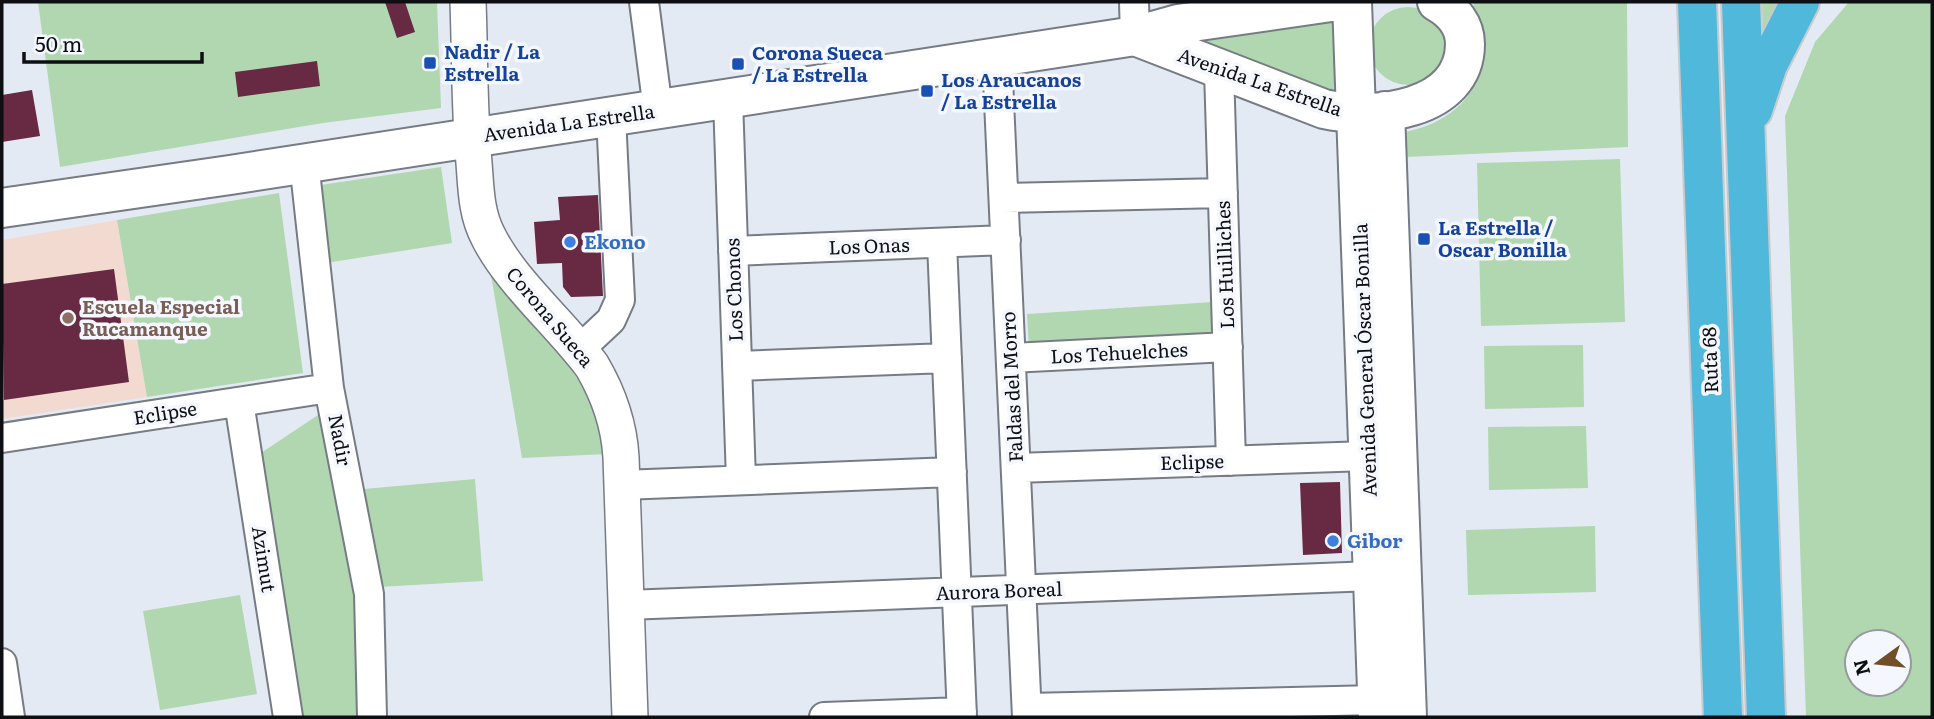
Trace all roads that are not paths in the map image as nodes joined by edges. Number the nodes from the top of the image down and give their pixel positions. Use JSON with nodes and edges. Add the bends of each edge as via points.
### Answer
{"nodes":[{"id":1,"x":468,"y":2,"type":"edge"},
{"id":2,"x":644,"y":2,"type":"edge"},
{"id":3,"x":1331,"y":2,"type":"edge"},
{"id":4,"x":1352,"y":2,"type":"edge"},
{"id":5,"x":1698,"y":2,"type":"edge"},
{"id":6,"x":1741,"y":2,"type":"edge"},
{"id":7,"x":1800,"y":2,"type":"edge"},
{"id":8,"x":1452,"y":10,"type":"edge"},
{"id":9,"x":1135,"y":19,"type":"edge"},
{"id":10,"x":997,"y":57,"type":"junction"},
{"id":11,"x":1219,"y":70,"type":"junction"},
{"id":12,"x":728,"y":99,"type":"junction"},
{"id":13,"x":658,"y":110,"type":"junction"},
{"id":14,"x":1371,"y":112,"type":"junction"},
{"id":15,"x":611,"y":117,"type":"junction"},
{"id":16,"x":472,"y":136,"type":"junction"},
{"id":17,"x":1746,"y":136,"type":"junction"},
{"id":18,"x":304,"y":162,"type":"junction"},
{"id":19,"x":1223,"y":193,"type":"junction"},
{"id":20,"x":1004,"y":198,"type":"junction"},
{"id":21,"x":2,"y":208,"type":"edge"},
{"id":22,"x":1006,"y":240,"type":"junction"},
{"id":23,"x":942,"y":243,"type":"junction"},
{"id":24,"x":733,"y":251,"type":"junction"},
{"id":25,"x":1228,"y":347,"type":"junction"},
{"id":26,"x":580,"y":349,"type":"junction"},
{"id":27,"x":947,"y":358,"type":"junction"},
{"id":28,"x":1011,"y":358,"type":"junction"},
{"id":29,"x":737,"y":366,"type":"junction"},
{"id":30,"x":329,"y":388,"type":"junction"},
{"id":31,"x":239,"y":402,"type":"junction"},
{"id":32,"x":2,"y":438,"type":"edge"},
{"id":33,"x":1368,"y":456,"type":"junction"},
{"id":34,"x":1231,"y":461,"type":"junction"},
{"id":35,"x":1016,"y":468,"type":"junction"},
{"id":36,"x":952,"y":472,"type":"junction"},
{"id":37,"x":741,"y":480,"type":"junction"},
{"id":38,"x":622,"y":485,"type":"junction"},
{"id":39,"x":1373,"y":576,"type":"junction"},
{"id":40,"x":1021,"y":590,"type":"junction"},
{"id":41,"x":957,"y":593,"type":"junction"},
{"id":42,"x":626,"y":605,"type":"junction"},
{"id":43,"x":2,"y":663,"type":"edge"},
{"id":44,"x":1241,"y":710,"type":"edge"},
{"id":45,"x":1387,"y":711,"type":"edge"},
{"id":46,"x":1027,"y":713,"type":"edge"},
{"id":47,"x":962,"y":715,"type":"edge"},
{"id":48,"x":10,"y":717,"type":"edge"},
{"id":49,"x":288,"y":717,"type":"edge"},
{"id":50,"x":372,"y":717,"type":"edge"},
{"id":51,"x":630,"y":717,"type":"edge"},
{"id":52,"x":824,"y":717,"type":"edge"},
{"id":53,"x":1723,"y":717,"type":"edge"},
{"id":54,"x":1766,"y":717,"type":"edge"}],
"edges":[{"from":1,"to":16,"type":"street","name":"Corona Sueca"},
{"from":2,"to":13,"type":"street"},
{"from":3,"to":9,"type":"main road","name":"Avenida La Estrella","via":[[1178,24]]},
{"from":4,"to":14,"type":"main road","name":"Avenida General Óscar Bonilla"},
{"from":5,"to":53,"type":"highway","name":"Ruta 68"},
{"from":6,"to":17,"type":"highway"},
{"from":7,"to":17,"type":"highway","via":[[1768,65]]},
{"from":8,"to":14,"type":"main road","name":"Avenida La Estrella","via":[[1465,54],[1454,81],[1434,98]]},
{"from":9,"to":10,"type":"main road","name":"Avenida La Estrella"},
{"from":9,"to":11,"type":"main road","name":"Avenida La Estrella"},
{"from":10,"to":12,"type":"main road","name":"Avenida La Estrella"},
{"from":10,"to":20,"type":"street","name":"Faldas del Morro"},
{"from":11,"to":14,"type":"main road","name":"Avenida La Estrella","via":[[1324,109]]},
{"from":11,"to":19,"type":"street","name":"Los Huilliches"},
{"from":12,"to":13,"type":"main road","name":"Avenida La Estrella"},
{"from":12,"to":24,"type":"street","name":"Los Chonos"},
{"from":13,"to":15,"type":"main road","name":"Avenida La Estrella"},
{"from":14,"to":33,"type":"main road","name":"Avenida General Óscar Bonilla"},
{"from":14,"to":45,"type":"main road","name":"Avenida General Óscar Bonilla"},
{"from":15,"to":16,"type":"main road","name":"Avenida La Estrella"},
{"from":15,"to":26,"type":"street","via":[[620,300],[611,320]]},
{"from":16,"to":18,"type":"main road","name":"Avenida La Estrella"},
{"from":16,"to":26,"type":"street","name":"Corona Sueca","via":[[479,210],[488,237],[508,267]]},
{"from":17,"to":54,"type":"highway"},
{"from":18,"to":21,"type":"main road","name":"Avenida La Estrella"},
{"from":18,"to":30,"type":"street","name":"Nadir"},
{"from":19,"to":20,"type":"street"},
{"from":19,"to":25,"type":"street","name":"Los Huilliches"},
{"from":20,"to":22,"type":"street","name":"Faldas del Morro"},
{"from":22,"to":23,"type":"street","name":"Los Onas"},
{"from":22,"to":28,"type":"street","name":"Faldas del Morro"},
{"from":23,"to":24,"type":"street","name":"Los Onas"},
{"from":23,"to":27,"type":"street"},
{"from":24,"to":29,"type":"street","name":"Los Chonos"},
{"from":25,"to":28,"type":"street","name":"Los Tehuelches"},
{"from":25,"to":34,"type":"street","name":"Los Huilliches"},
{"from":26,"to":38,"type":"street","name":"Corona Sueca","via":[[602,383],[617,420]]},
{"from":27,"to":29,"type":"street"},
{"from":27,"to":36,"type":"street"},
{"from":28,"to":35,"type":"street","name":"Faldas del Morro"},
{"from":29,"to":37,"type":"street","name":"Los Chonos"},
{"from":30,"to":31,"type":"street","name":"Eclipse"},
{"from":30,"to":50,"type":"street","name":"Nadir","via":[[369,594]]},
{"from":31,"to":32,"type":"street","name":"Eclipse"},
{"from":31,"to":49,"type":"street","name":"Azimut"},
{"from":33,"to":34,"type":"street","name":"Eclipse"},
{"from":33,"to":39,"type":"main road","name":"Avenida General Óscar Bonilla"},
{"from":34,"to":35,"type":"street","name":"Eclipse"},
{"from":35,"to":40,"type":"street","name":"Faldas del Morro"},
{"from":36,"to":37,"type":"street"},
{"from":36,"to":41,"type":"street"},
{"from":37,"to":38,"type":"street"},
{"from":38,"to":42,"type":"street","name":"Corona Sueca"},
{"from":39,"to":40,"type":"street","name":"Aurora Boreal"},
{"from":39,"to":45,"type":"main road","name":"Avenida General Óscar Bonilla"},
{"from":40,"to":41,"type":"street","name":"Aurora Boreal"},
{"from":40,"to":46,"type":"street","name":"Faldas del Morro"},
{"from":41,"to":42,"type":"street","name":"Aurora Boreal"},
{"from":41,"to":47,"type":"street"},
{"from":42,"to":51,"type":"street","name":"Corona Sueca"},
{"from":43,"to":48,"type":"street"},
{"from":44,"to":45,"type":"street"},
{"from":44,"to":46,"type":"street"},
{"from":47,"to":52,"type":"street"}]}
